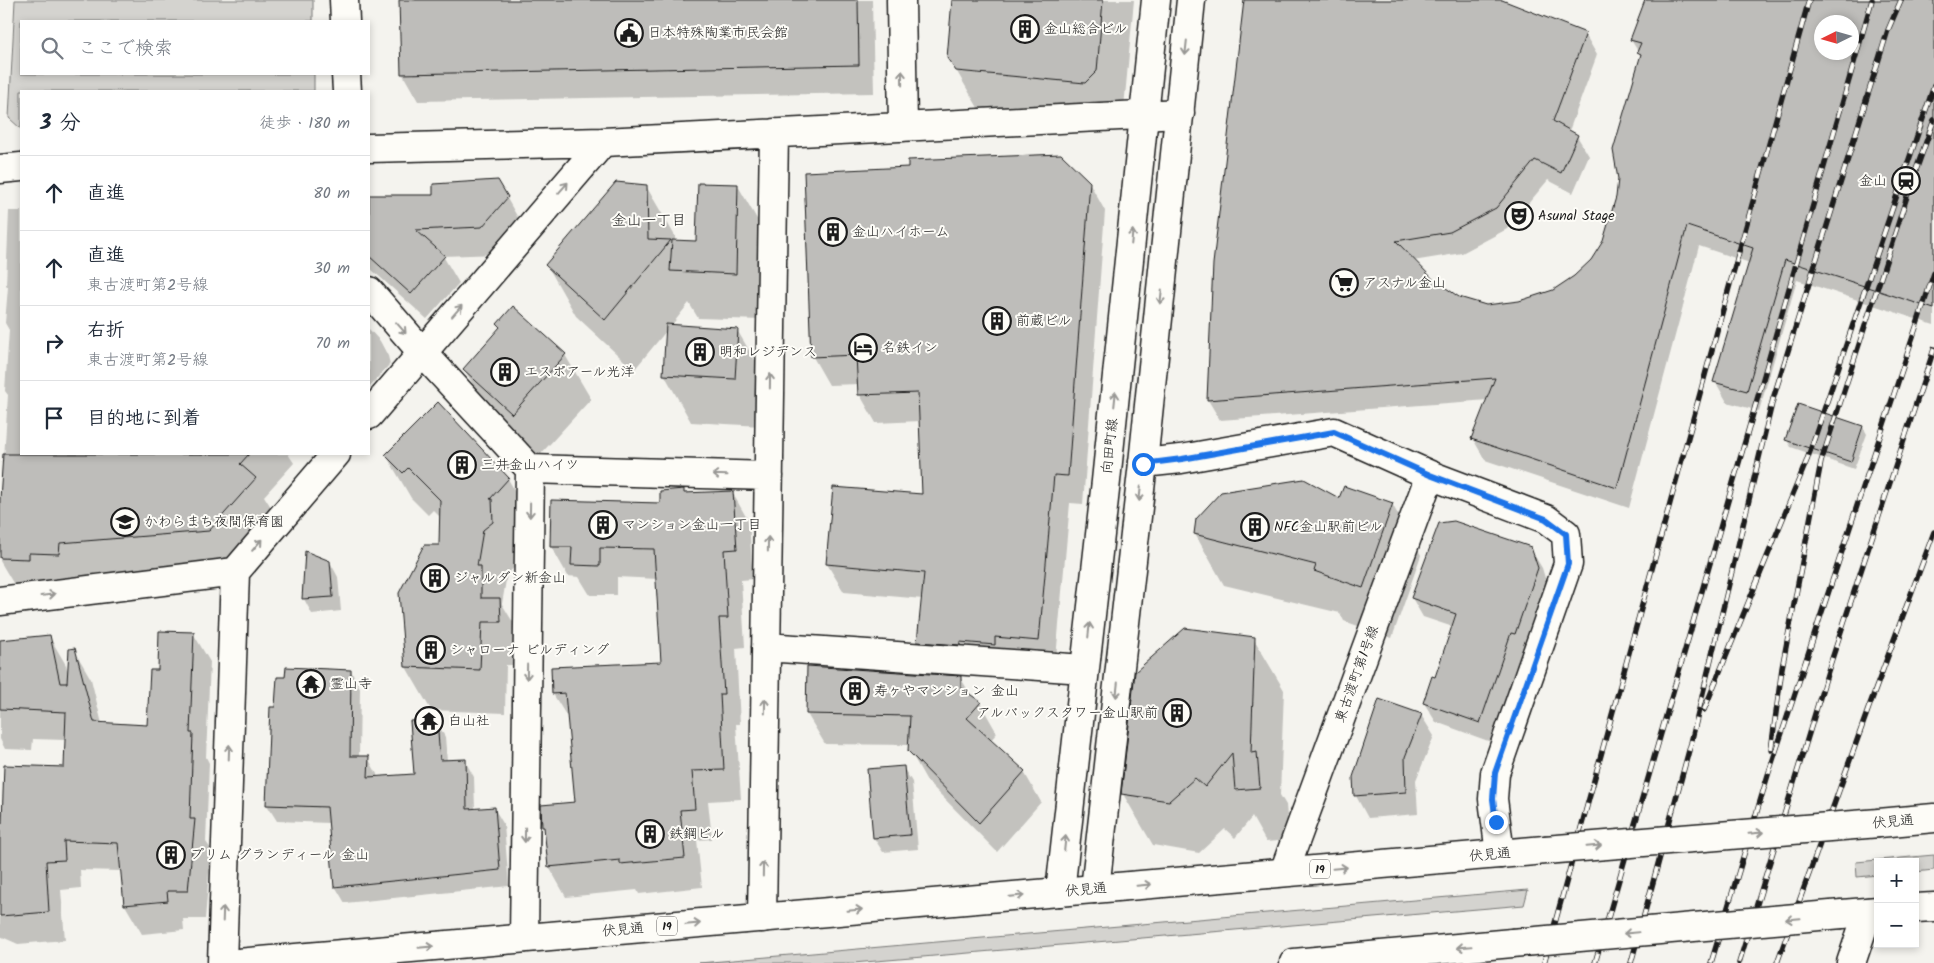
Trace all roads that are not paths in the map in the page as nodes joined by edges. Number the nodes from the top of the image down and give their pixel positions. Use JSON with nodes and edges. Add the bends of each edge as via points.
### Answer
{"nodes":[{"id":1,"x":344,"y":0,"type":"edge"},
{"id":2,"x":901,"y":0,"type":"edge"},
{"id":3,"x":1156,"y":0,"type":"edge"},
{"id":4,"x":1191,"y":0,"type":"edge"},
{"id":5,"x":345,"y":20,"type":"edge"},
{"id":6,"x":346,"y":75,"type":"edge"},
{"id":7,"x":347,"y":90,"type":"edge"},
{"id":8,"x":1180,"y":113,"type":"junction"},
{"id":9,"x":1145,"y":116,"type":"junction"},
{"id":10,"x":903,"y":126,"type":"junction"},
{"id":11,"x":774,"y":133,"type":"junction"},
{"id":12,"x":602,"y":142,"type":"junction"},
{"id":13,"x":370,"y":148,"type":"edge"},
{"id":14,"x":20,"y":167,"type":"edge"},
{"id":15,"x":0,"y":169,"type":"edge"},
{"id":16,"x":370,"y":292,"type":"edge"},
{"id":17,"x":422,"y":352,"type":"junction"},
{"id":18,"x":370,"y":414,"type":"edge"},
{"id":19,"x":335,"y":455,"type":"edge"},
{"id":20,"x":1143,"y":464,"type":"junction"},
{"id":21,"x":530,"y":468,"type":"junction"},
{"id":22,"x":1430,"y":475,"type":"junction"},
{"id":23,"x":769,"y":476,"type":"junction"},
{"id":24,"x":235,"y":572,"type":"junction"},
{"id":25,"x":0,"y":601,"type":"edge"},
{"id":26,"x":766,"y":647,"type":"junction"},
{"id":27,"x":1084,"y":669,"type":"junction"},
{"id":28,"x":1934,"y":818,"type":"edge"},
{"id":29,"x":1500,"y":854,"type":"junction"},
{"id":30,"x":1284,"y":872,"type":"junction"},
{"id":31,"x":1095,"y":889,"type":"junction"},
{"id":32,"x":1060,"y":892,"type":"junction"},
{"id":33,"x":1934,"y":906,"type":"edge"},
{"id":34,"x":1919,"y":908,"type":"edge"},
{"id":35,"x":1862,"y":913,"type":"edge"},
{"id":36,"x":762,"y":918,"type":"junction"},
{"id":37,"x":524,"y":938,"type":"junction"},
{"id":38,"x":1405,"y":958,"type":"edge"},
{"id":39,"x":222,"y":963,"type":"edge"},
{"id":40,"x":238,"y":963,"type":"edge"},
{"id":41,"x":1294,"y":963,"type":"edge"},
{"id":42,"x":1851,"y":963,"type":"edge"}],
"edges":[{"from":1,"to":5,"type":"main road"},
{"from":10,"to":2,"type":"main road","one_way":true},
{"from":3,"to":9,"type":"main road","name":"向田町線"},
{"from":4,"to":8,"type":"main road","one_way":true},
{"from":6,"to":7,"type":"main road"},
{"from":8,"to":9,"type":"main road"},
{"from":8,"to":20,"type":"main road","one_way":true},
{"from":9,"to":10,"type":"main road"},
{"from":27,"to":9,"type":"main road","name":"向田町線","one_way":true},
{"from":10,"to":11,"type":"main road"},
{"from":11,"to":12,"type":"main road"},
{"from":23,"to":11,"type":"main road","one_way":true},
{"from":12,"to":13,"type":"main road"},
{"from":17,"to":12,"type":"main road","one_way":true},
{"from":14,"to":15,"type":"main road"},
{"from":16,"to":17,"type":"main road","one_way":true},
{"from":17,"to":18,"type":"main road"},
{"from":17,"to":21,"type":"main road"},
{"from":24,"to":19,"type":"main road","one_way":true},
{"from":20,"to":22,"type":"main road","via":[[1334,432]]},
{"from":20,"to":31,"type":"main road","one_way":true},
{"from":23,"to":21,"type":"main road","one_way":true},
{"from":21,"to":37,"type":"main road","one_way":true},
{"from":22,"to":29,"type":"main road","via":[[1546,519],[1566,534],[1568,564],[1495,773],[1493,799]]},
{"from":22,"to":30,"type":"main road","name":"東古渡町第1号線"},
{"from":26,"to":23,"type":"main road","one_way":true},
{"from":25,"to":24,"type":"main road","one_way":true},
{"from":39,"to":24,"type":"main road","one_way":true},
{"from":26,"to":27,"type":"main road"},
{"from":36,"to":26,"type":"main road","one_way":true},
{"from":32,"to":27,"type":"main road","name":"向田町線","one_way":true},
{"from":29,"to":28,"type":"main road","name":"伏見通","number":"19","one_way":true,"bridge":true},
{"from":30,"to":29,"type":"main road","name":"伏見通","number":"19","one_way":true},
{"from":31,"to":30,"type":"main road","name":"伏見通","number":"19","one_way":true},
{"from":31,"to":32,"type":"main road","name":"伏見通","number":"19"},
{"from":36,"to":32,"type":"main road","name":"伏見通","number":"19","one_way":true},
{"from":33,"to":34,"type":"main road"},
{"from":35,"to":38,"type":"main road","one_way":true,"bridge":true,"via":[[1512,943]]},
{"from":35,"to":42,"type":"main road"},
{"from":37,"to":36,"type":"main road","name":"伏見通","number":"19","one_way":true},
{"from":40,"to":37,"type":"main road","name":"伏見通","number":"19","one_way":true},
{"from":38,"to":41,"type":"main road"}]}
